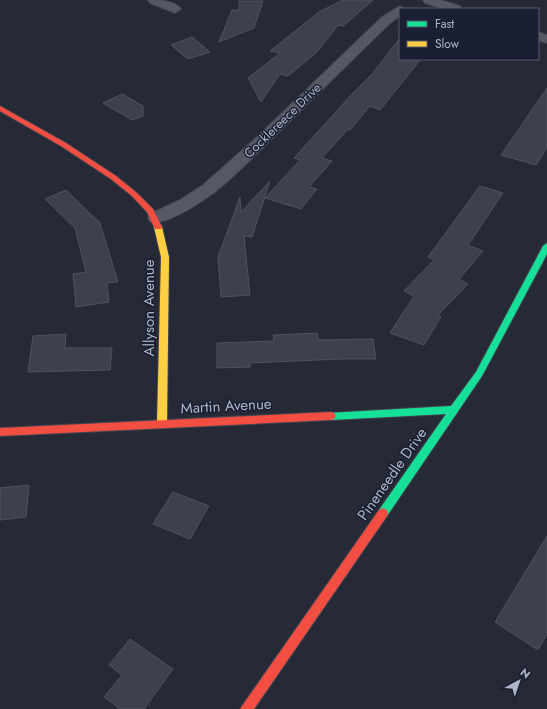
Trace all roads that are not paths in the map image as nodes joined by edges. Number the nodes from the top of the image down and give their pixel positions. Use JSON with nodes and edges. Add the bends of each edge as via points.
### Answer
{"nodes":[{"id":1,"x":154,"y":0,"type":"edge"},
{"id":2,"x":429,"y":0,"type":"edge"},
{"id":3,"x":453,"y":8,"type":"edge"},
{"id":4,"x":175,"y":9,"type":"dead end"},
{"id":5,"x":399,"y":11,"type":"edge"},
{"id":6,"x":0,"y":108,"type":"edge"},
{"id":7,"x":156,"y":218,"type":"junction"},
{"id":8,"x":547,"y":246,"type":"edge"},
{"id":9,"x":453,"y":410,"type":"junction"},
{"id":10,"x":162,"y":423,"type":"junction"},
{"id":11,"x":0,"y":432,"type":"edge"},
{"id":12,"x":246,"y":709,"type":"edge"}],
"edges":[{"from":1,"to":4,"type":"street"},
{"from":2,"to":3,"type":"street"},
{"from":5,"to":7,"type":"street","name":"Cocklereece Drive","via":[[386,20],[209,188],[186,204]]},
{"from":6,"to":7,"type":"street","name":"Allyson Avenue","via":[[127,186]]},
{"from":7,"to":10,"type":"street","name":"Allyson Avenue","via":[[165,257]]},
{"from":8,"to":9,"type":"street","name":"Pineneedle Drive","via":[[479,374]]},
{"from":9,"to":10,"type":"street","name":"Martin Avenue"},
{"from":9,"to":12,"type":"street","name":"Pineneedle Drive"},
{"from":10,"to":11,"type":"street","name":"Martin Avenue"}]}
